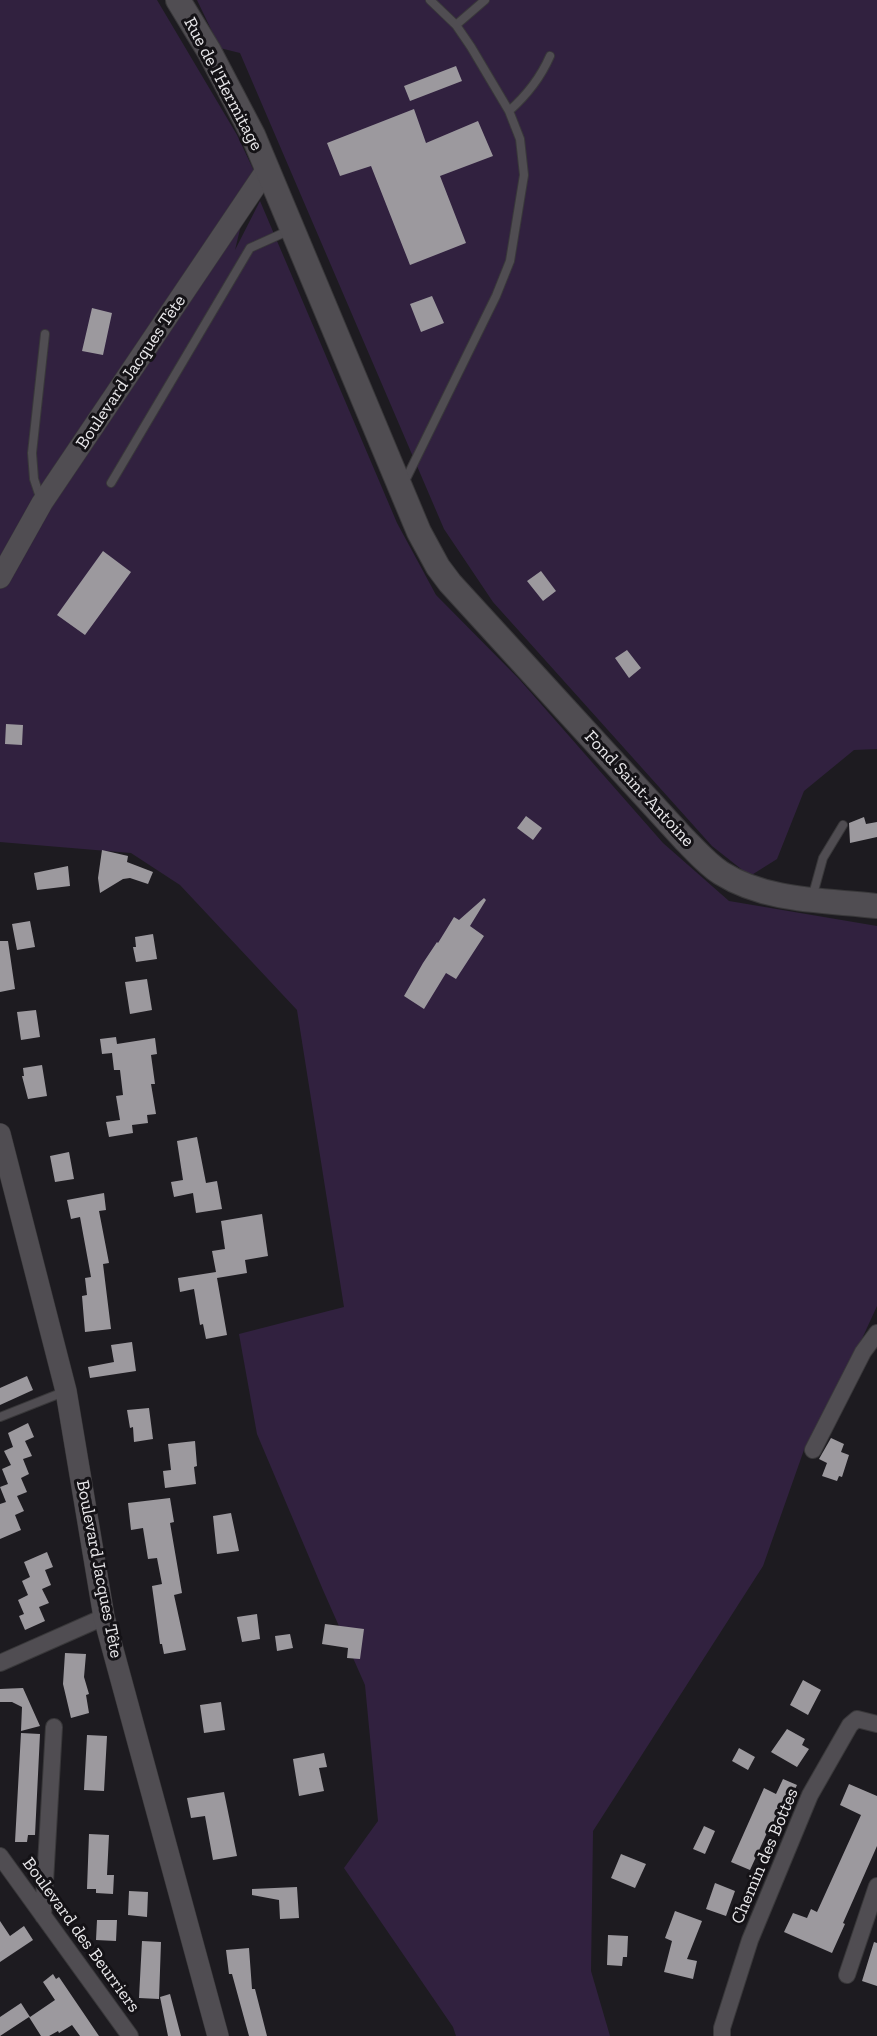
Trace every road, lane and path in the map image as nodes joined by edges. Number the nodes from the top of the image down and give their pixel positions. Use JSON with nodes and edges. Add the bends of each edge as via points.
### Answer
{"nodes":[{"id":1,"x":178,"y":0,"type":"edge"},
{"id":2,"x":430,"y":0,"type":"edge"},
{"id":3,"x":485,"y":0,"type":"edge"},
{"id":4,"x":456,"y":25,"type":"junction"},
{"id":5,"x":550,"y":56,"type":"dead end"},
{"id":6,"x":509,"y":111,"type":"junction"},
{"id":7,"x":267,"y":169,"type":"junction"},
{"id":8,"x":293,"y":229,"type":"junction"},
{"id":9,"x":45,"y":334,"type":"dead end"},
{"id":10,"x":111,"y":483,"type":"dead end"},
{"id":11,"x":401,"y":488,"type":"junction"},
{"id":12,"x":42,"y":503,"type":"junction"},
{"id":13,"x":0,"y":578,"type":"edge"},
{"id":14,"x":843,"y":825,"type":"dead end"},
{"id":15,"x":812,"y":899,"type":"junction"},
{"id":16,"x":877,"y":906,"type":"edge"},
{"id":17,"x":0,"y":1134,"type":"edge"},
{"id":18,"x":877,"y":1333,"type":"edge"},
{"id":19,"x":66,"y":1391,"type":"junction"},
{"id":20,"x":0,"y":1417,"type":"edge"},
{"id":21,"x":813,"y":1450,"type":"dead end"},
{"id":22,"x":104,"y":1617,"type":"junction"},
{"id":23,"x":0,"y":1662,"type":"edge"},
{"id":24,"x":877,"y":1724,"type":"edge"},
{"id":25,"x":54,"y":1726,"type":"dead end"},
{"id":26,"x":0,"y":1856,"type":"edge"},
{"id":27,"x":877,"y":1886,"type":"edge"},
{"id":28,"x":43,"y":1916,"type":"junction"},
{"id":29,"x":847,"y":1975,"type":"dead end"},
{"id":30,"x":130,"y":2036,"type":"edge"},
{"id":31,"x":218,"y":2036,"type":"edge"},
{"id":32,"x":722,"y":2036,"type":"edge"}],
"edges":[{"from":1,"to":7,"type":"main road","name":"Rue de l'Hermitage","via":[[221,74]]},
{"from":2,"to":4,"type":"lane"},
{"from":3,"to":4,"type":"lane"},
{"from":4,"to":6,"type":"lane"},
{"from":5,"to":6,"type":"lane","via":[[542,75]]},
{"from":6,"to":11,"type":"lane","via":[[520,139],[524,176],[510,261]]},
{"from":7,"to":8,"type":"main road","name":"Rue de l'Hermitage"},
{"from":7,"to":12,"type":"street","name":"Boulevard Jacques Tête"},
{"from":8,"to":10,"type":"lane","via":[[250,248]]},
{"from":8,"to":11,"type":"main road","name":"Rue de l'Hermitage"},
{"from":9,"to":12,"type":"lane","via":[[32,453],[34,479]]},
{"from":11,"to":15,"type":"main road","name":"Fond Saint-Antoine","via":[[426,547],[450,583],[684,839],[711,866],[729,877],[760,891]]},
{"from":12,"to":13,"type":"street","name":"Boulevard Jacques Tête"},
{"from":14,"to":15,"type":"lane","via":[[823,858]]},
{"from":15,"to":16,"type":"main road","name":"Fond Saint-Antoine"},
{"from":17,"to":19,"type":"street","name":"Boulevard Jacques Tête"},
{"from":18,"to":21,"type":"street","via":[[863,1352]]},
{"from":19,"to":20,"type":"lane"},
{"from":19,"to":22,"type":"street","name":"Boulevard Jacques Tête"},
{"from":22,"to":23,"type":"street"},
{"from":22,"to":31,"type":"street","name":"Boulevard Jacques Tête"},
{"from":24,"to":32,"type":"street","name":"Chemin des Bottes","via":[[858,1719],[850,1725],[810,1795],[750,1940]]},
{"from":25,"to":28,"type":"street"},
{"from":26,"to":28,"type":"street","name":"Boulevard des Beurriers"},
{"from":27,"to":29,"type":"street"},
{"from":28,"to":30,"type":"street","name":"Boulevard des Beurriers"}]}
